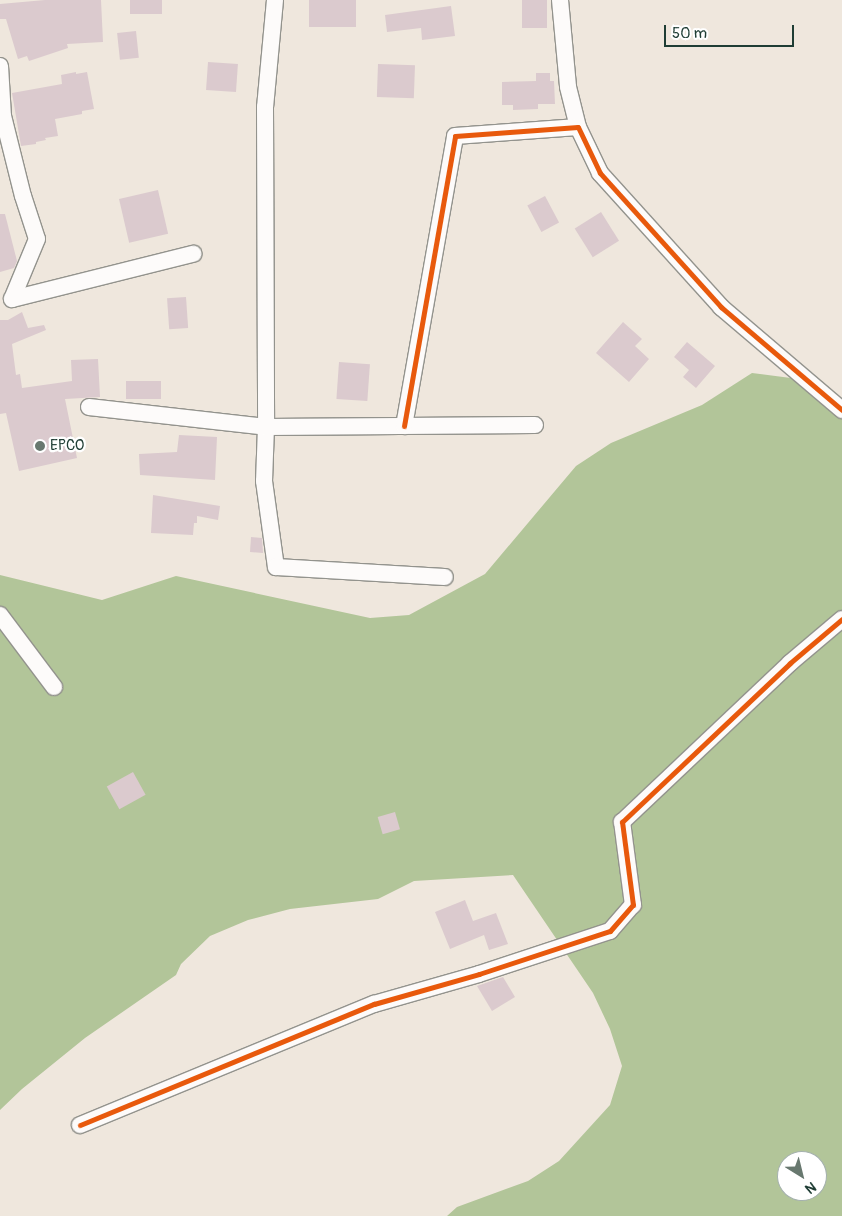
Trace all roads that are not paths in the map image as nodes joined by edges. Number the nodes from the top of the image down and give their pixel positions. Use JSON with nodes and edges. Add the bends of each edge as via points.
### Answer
{"nodes":[{"id":1,"x":275,"y":0,"type":"edge"},
{"id":2,"x":560,"y":0,"type":"edge"},
{"id":3,"x":0,"y":66,"type":"edge"},
{"id":4,"x":578,"y":127,"type":"junction"},
{"id":5,"x":193,"y":254,"type":"dead end"},
{"id":6,"x":89,"y":407,"type":"dead end"},
{"id":7,"x":842,"y":410,"type":"edge"},
{"id":8,"x":535,"y":425,"type":"dead end"},
{"id":9,"x":404,"y":426,"type":"junction"},
{"id":10,"x":266,"y":427,"type":"junction"},
{"id":11,"x":445,"y":577,"type":"dead end"},
{"id":12,"x":0,"y":616,"type":"edge"},
{"id":13,"x":842,"y":619,"type":"edge"},
{"id":14,"x":54,"y":687,"type":"dead end"},
{"id":15,"x":80,"y":1125,"type":"dead end"}],
"edges":[{"from":1,"to":10,"type":"street","via":[[265,107]]},
{"from":2,"to":4,"type":"street","via":[[568,87]]},
{"from":3,"to":5,"type":"street","via":[[3,116],[37,239],[12,300]]},
{"from":4,"to":7,"type":"street","via":[[600,173],[721,307]]},
{"from":4,"to":9,"type":"street","via":[[455,136]]},
{"from":6,"to":10,"type":"street"},
{"from":8,"to":9,"type":"street"},
{"from":9,"to":10,"type":"street"},
{"from":10,"to":11,"type":"street","via":[[264,481],[276,568]]},
{"from":12,"to":14,"type":"street"},
{"from":13,"to":15,"type":"street","via":[[790,663],[622,822],[633,905],[610,931],[374,1004]]}]}
